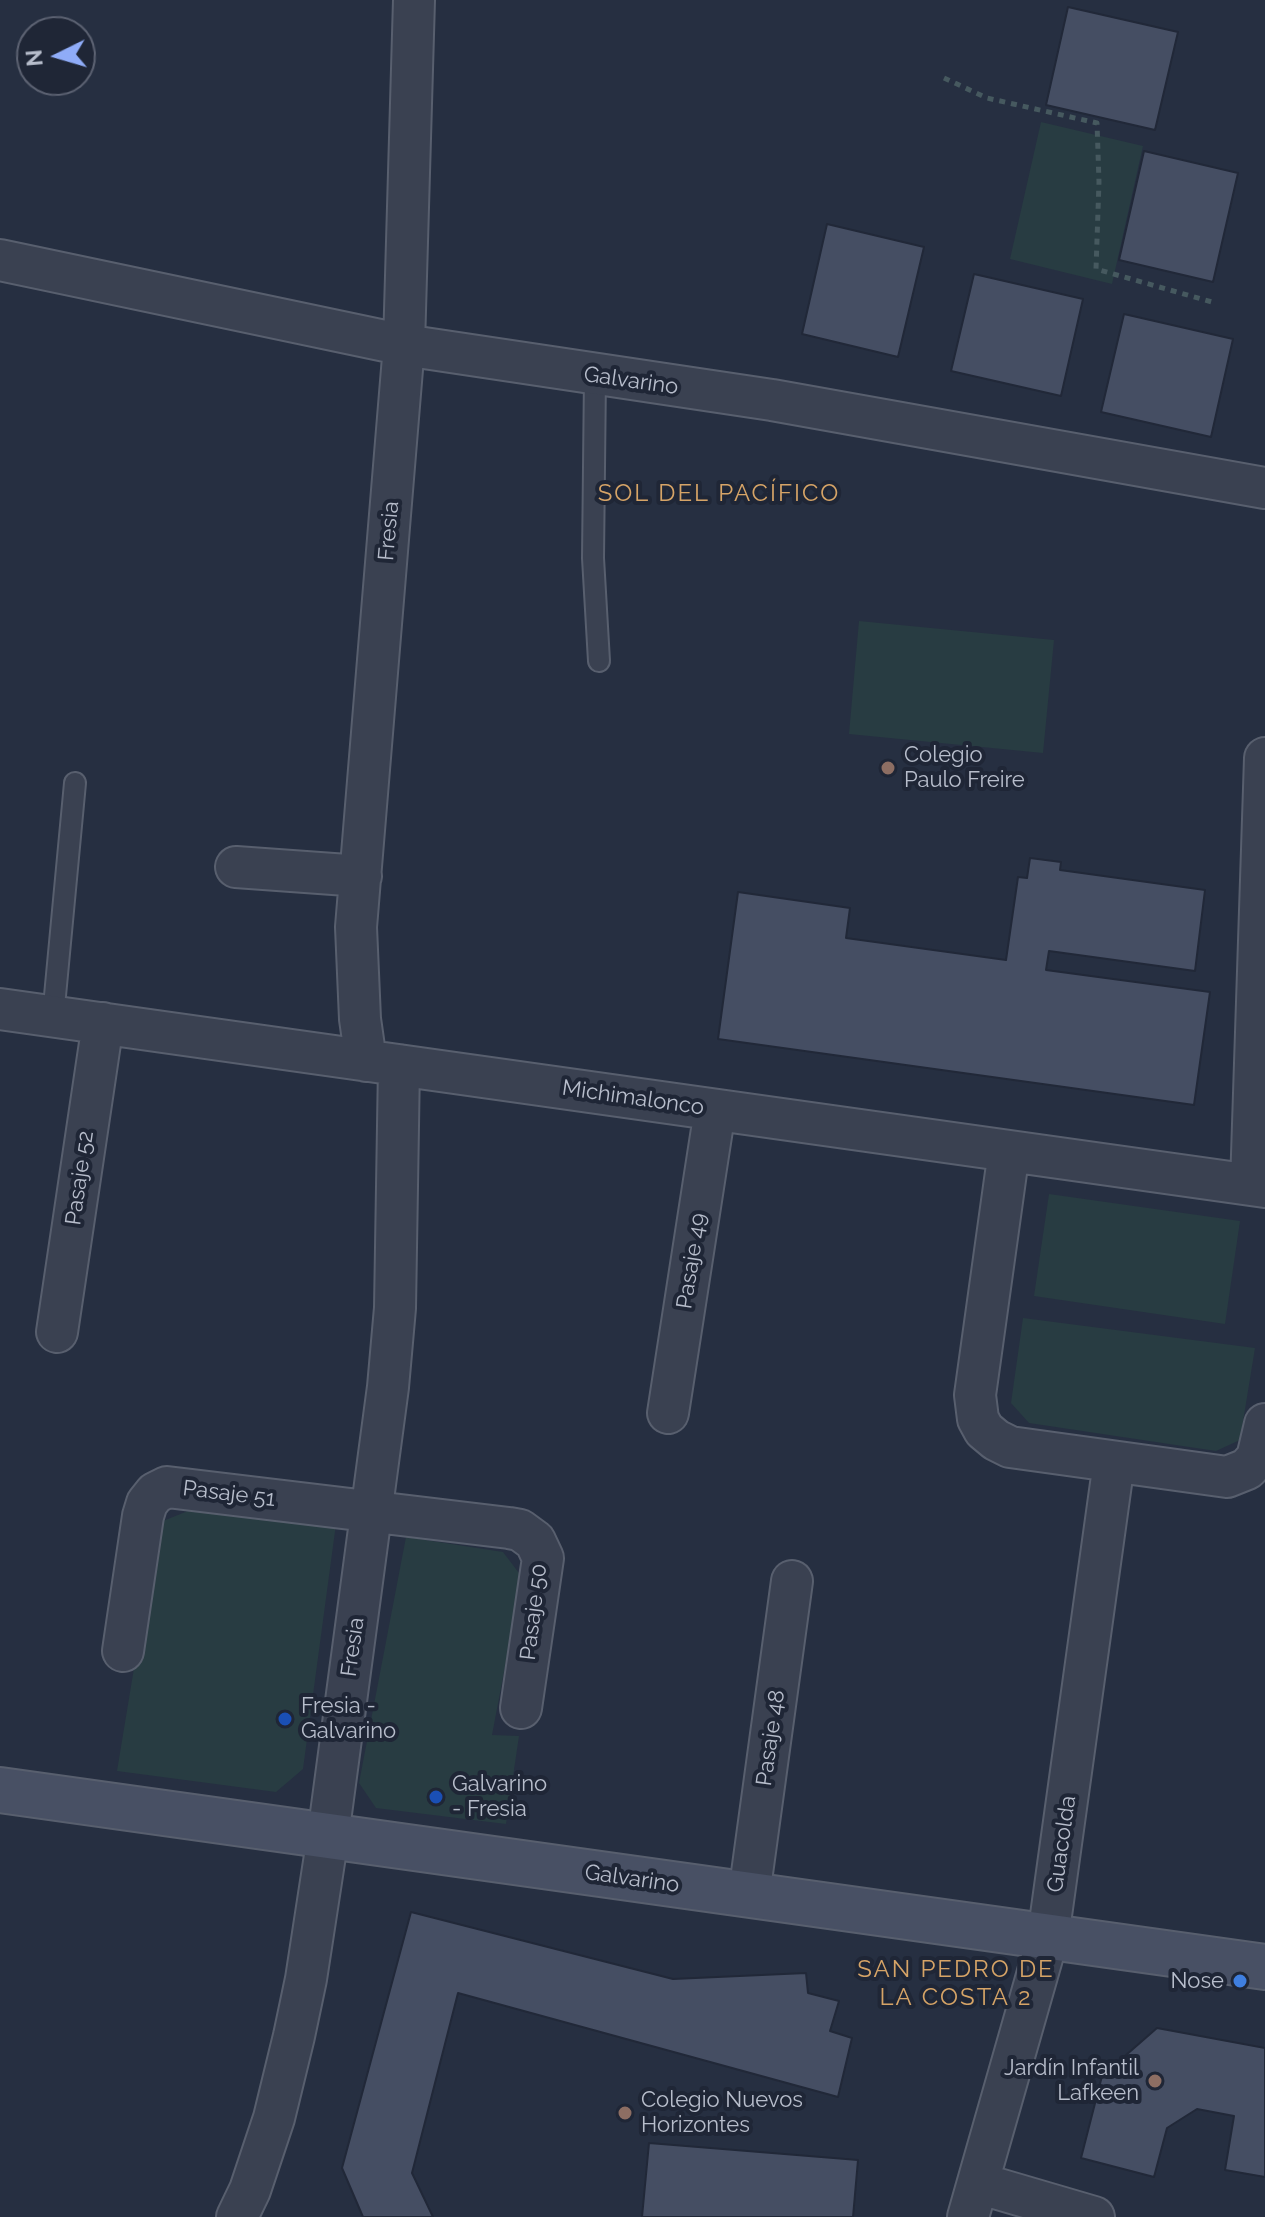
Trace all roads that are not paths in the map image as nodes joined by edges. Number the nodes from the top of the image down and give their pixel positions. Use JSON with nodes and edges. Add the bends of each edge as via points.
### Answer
{"nodes":[{"id":1,"x":414,"y":0,"type":"edge"},
{"id":2,"x":0,"y":260,"type":"edge"},
{"id":3,"x":404,"y":345,"type":"junction"},
{"id":4,"x":595,"y":376,"type":"junction"},
{"id":5,"x":1265,"y":488,"type":"edge"},
{"id":6,"x":599,"y":661,"type":"dead end"},
{"id":7,"x":1265,"y":758,"type":"edge"},
{"id":8,"x":75,"y":783,"type":"dead end"},
{"id":9,"x":236,"y":867,"type":"dead end"},
{"id":10,"x":361,"y":876,"type":"junction"},
{"id":11,"x":0,"y":1009,"type":"edge"},
{"id":12,"x":53,"y":1017,"type":"junction"},
{"id":13,"x":103,"y":1023,"type":"junction"},
{"id":14,"x":382,"y":1063,"type":"junction"},
{"id":15,"x":715,"y":1110,"type":"junction"},
{"id":16,"x":1009,"y":1151,"type":"junction"},
{"id":17,"x":1258,"y":1186,"type":"edge"},
{"id":18,"x":57,"y":1332,"type":"dead end"},
{"id":19,"x":668,"y":1413,"type":"dead end"},
{"id":20,"x":1265,"y":1424,"type":"edge"},
{"id":21,"x":1114,"y":1462,"type":"junction"},
{"id":22,"x":372,"y":1511,"type":"junction"},
{"id":23,"x":792,"y":1581,"type":"dead end"},
{"id":24,"x":123,"y":1651,"type":"dead end"},
{"id":25,"x":521,"y":1708,"type":"dead end"},
{"id":26,"x":0,"y":1790,"type":"edge"},
{"id":27,"x":328,"y":1836,"type":"junction"},
{"id":28,"x":749,"y":1895,"type":"junction"},
{"id":29,"x":1048,"y":1937,"type":"junction"},
{"id":30,"x":1265,"y":1967,"type":"edge"},
{"id":31,"x":973,"y":2200,"type":"edge"},
{"id":32,"x":237,"y":2217,"type":"edge"},
{"id":33,"x":1094,"y":2217,"type":"edge"}],
"edges":[{"from":1,"to":3,"type":"street","name":"Fresia"},
{"from":2,"to":3,"type":"street","name":"Galvarino"},
{"from":3,"to":4,"type":"street","name":"Galvarino"},
{"from":3,"to":10,"type":"street","name":"Fresia"},
{"from":4,"to":5,"type":"street","name":"Galvarino","via":[[772,400]]},
{"from":4,"to":6,"type":"lane","via":[[593,558]]},
{"from":7,"to":17,"type":"street"},
{"from":8,"to":12,"type":"lane"},
{"from":9,"to":10,"type":"street"},
{"from":10,"to":14,"type":"street","name":"Fresia","via":[[357,965]]},
{"from":11,"to":12,"type":"street","name":"Michimalonco"},
{"from":12,"to":13,"type":"street","name":"Michimalonco"},
{"from":13,"to":14,"type":"street","name":"Michimalonco"},
{"from":13,"to":18,"type":"street","name":"Pasaje 52"},
{"from":14,"to":15,"type":"street","name":"Michimalonco"},
{"from":14,"to":22,"type":"street","name":"Fresia","via":[[395,1308]]},
{"from":15,"to":16,"type":"street","name":"Michimalonco"},
{"from":15,"to":19,"type":"street","name":"Pasaje 49"},
{"from":16,"to":17,"type":"street","name":"Michimalonco"},
{"from":16,"to":21,"type":"street","via":[[975,1395],[978,1419],[1010,1447]]},
{"from":20,"to":21,"type":"street","via":[[1257,1458],[1238,1474],[1217,1477]]},
{"from":21,"to":29,"type":"street","name":"Guacolda"},
{"from":22,"to":24,"type":"street","name":"Pasaje 51","via":[[182,1487],[155,1493],[143,1516]]},
{"from":22,"to":25,"type":"street","name":"Pasaje 50","via":[[520,1530],[535,1541],[543,1567]]},
{"from":22,"to":27,"type":"street","name":"Fresia"},
{"from":23,"to":28,"type":"street","name":"Pasaje 48"},
{"from":26,"to":27,"type":"street","name":"Galvarino"},
{"from":27,"to":28,"type":"street","name":"Galvarino"},
{"from":27,"to":32,"type":"street","name":"Fresia","via":[[291,2050],[274,2118]]},
{"from":28,"to":29,"type":"street","name":"Galvarino"},
{"from":29,"to":30,"type":"street","name":"Galvarino"},
{"from":29,"to":31,"type":"street","name":"Guacolda"},
{"from":31,"to":33,"type":"street"}]}
